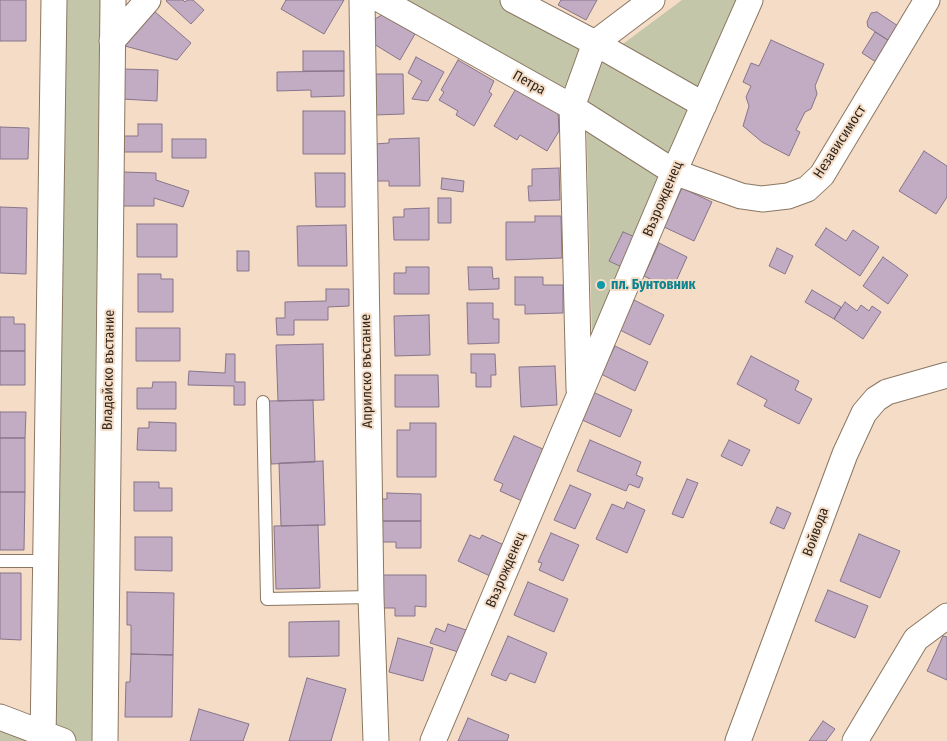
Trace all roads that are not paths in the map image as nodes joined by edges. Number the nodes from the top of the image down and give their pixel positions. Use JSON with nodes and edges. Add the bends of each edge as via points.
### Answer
{"nodes":[{"id":1,"x":54,"y":0,"type":"edge"},
{"id":2,"x":114,"y":0,"type":"edge"},
{"id":3,"x":148,"y":0,"type":"edge"},
{"id":4,"x":362,"y":0,"type":"edge"},
{"id":5,"x":381,"y":0,"type":"edge"},
{"id":6,"x":513,"y":0,"type":"edge"},
{"id":7,"x":652,"y":0,"type":"edge"},
{"id":8,"x":750,"y":0,"type":"edge"},
{"id":9,"x":927,"y":0,"type":"edge"},
{"id":10,"x":112,"y":41,"type":"junction"},
{"id":11,"x":595,"y":43,"type":"junction"},
{"id":12,"x":704,"y":105,"type":"junction"},
{"id":13,"x":572,"y":107,"type":"junction"},
{"id":14,"x":674,"y":172,"type":"junction"},
{"id":15,"x":947,"y":375,"type":"edge"},
{"id":16,"x":579,"y":399,"type":"junction"},
{"id":17,"x":263,"y":402,"type":"dead end"},
{"id":18,"x":0,"y":561,"type":"edge"},
{"id":19,"x":46,"y":561,"type":"junction"},
{"id":20,"x":371,"y":597,"type":"junction"},
{"id":21,"x":947,"y":616,"type":"edge"},
{"id":22,"x":0,"y":717,"type":"edge"},
{"id":23,"x":50,"y":739,"type":"edge"},
{"id":24,"x":105,"y":741,"type":"edge"},
{"id":25,"x":376,"y":741,"type":"edge"},
{"id":26,"x":434,"y":741,"type":"edge"},
{"id":27,"x":738,"y":741,"type":"edge"},
{"id":28,"x":855,"y":741,"type":"edge"}],
"edges":[{"from":1,"to":19,"type":"street"},
{"from":2,"to":10,"type":"street","name":"Владайско въстание"},
{"from":3,"to":10,"type":"street"},
{"from":4,"to":20,"type":"street","name":"Априлско въстание"},
{"from":5,"to":13,"type":"street","name":"Петра"},
{"from":6,"to":11,"type":"street"},
{"from":7,"to":11,"type":"street"},
{"from":8,"to":12,"type":"street","name":"Възрожденец"},
{"from":9,"to":14,"type":"street","name":"Независимост","via":[[822,175],[807,189],[788,196],[762,199],[741,196]]},
{"from":10,"to":24,"type":"street","name":"Владайско въстание"},
{"from":11,"to":12,"type":"street"},
{"from":11,"to":13,"type":"street","name":"Възрожденец"},
{"from":12,"to":14,"type":"street","name":"Възрожденец"},
{"from":13,"to":14,"type":"street","name":"Петра"},
{"from":13,"to":16,"type":"street","name":"Възрожденец"},
{"from":14,"to":16,"type":"street","name":"Възрожденец"},
{"from":15,"to":27,"type":"street","name":"Войвода","via":[[887,392],[864,413],[845,454]]},
{"from":16,"to":26,"type":"street","name":"Възрожденец"},
{"from":17,"to":20,"type":"lane","via":[[267,599]]},
{"from":18,"to":19,"type":"lane"},
{"from":19,"to":23,"type":"street"},
{"from":20,"to":25,"type":"street","name":"Априлско въстание"},
{"from":21,"to":28,"type":"street","via":[[916,640]]},
{"from":22,"to":23,"type":"street"}]}
